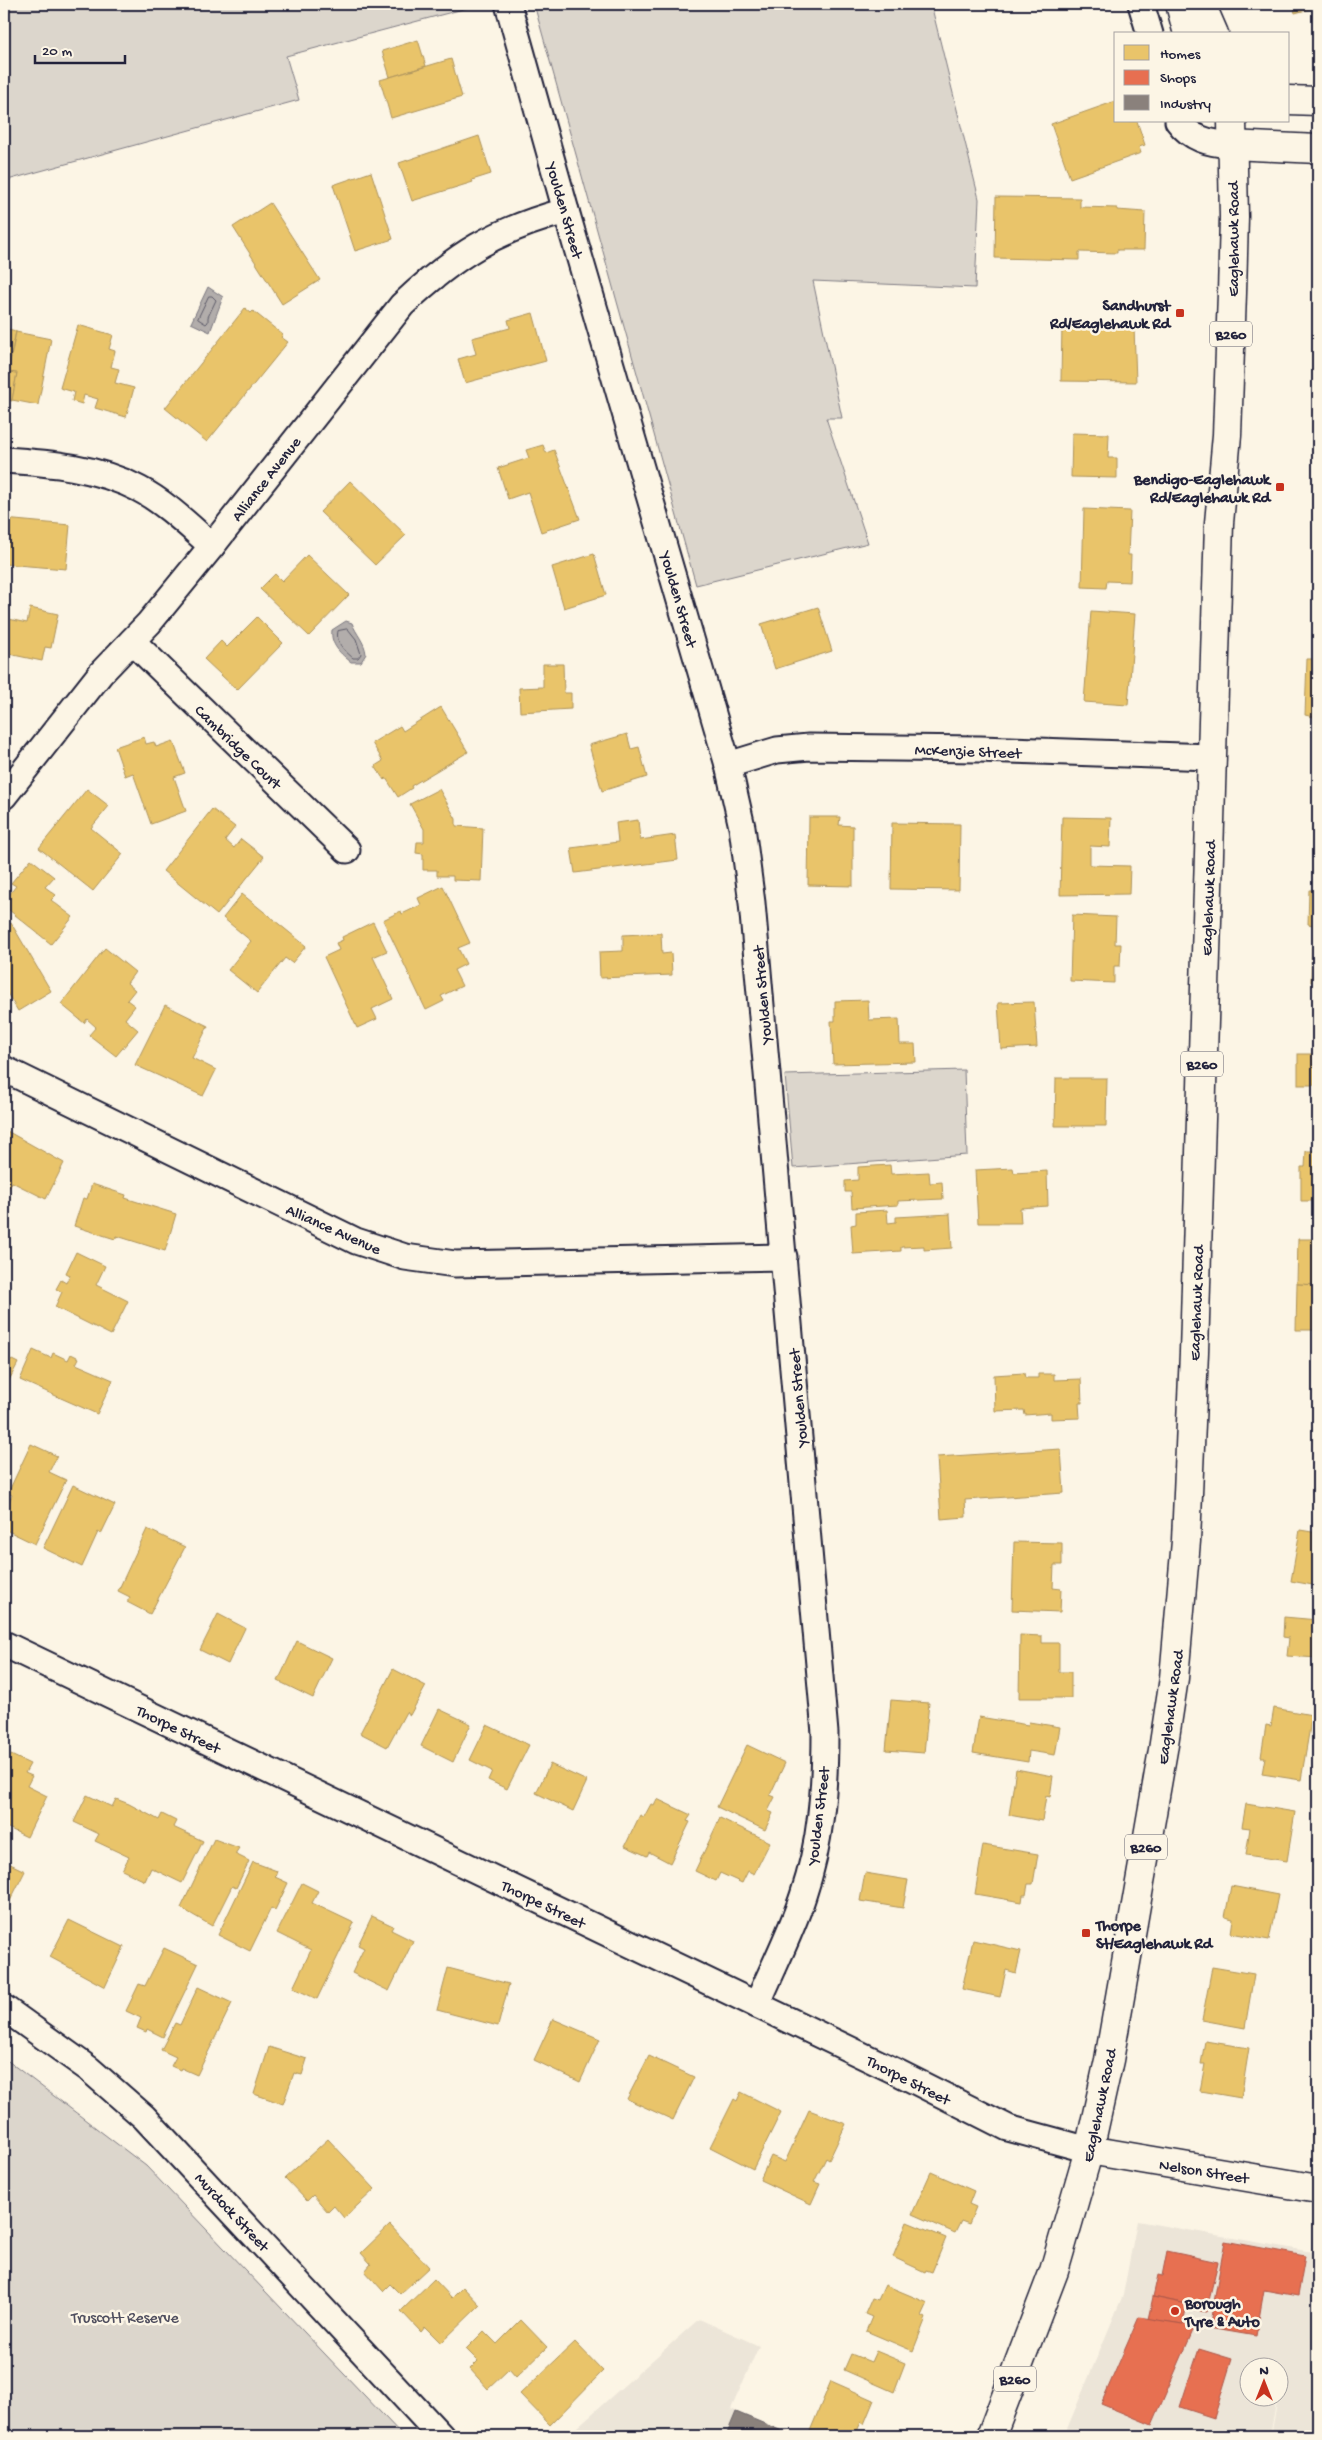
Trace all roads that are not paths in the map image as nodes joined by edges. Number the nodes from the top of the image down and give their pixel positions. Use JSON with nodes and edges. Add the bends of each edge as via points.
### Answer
{"nodes":[{"id":1,"x":508,"y":4,"type":"edge"},
{"id":2,"x":1141,"y":4,"type":"edge"},
{"id":3,"x":1180,"y":4,"type":"edge"},
{"id":4,"x":1201,"y":4,"type":"edge"},
{"id":5,"x":1149,"y":32,"type":"edge"},
{"id":6,"x":1187,"y":32,"type":"edge"},
{"id":7,"x":1213,"y":32,"type":"edge"},
{"id":8,"x":1290,"y":100,"type":"edge"},
{"id":9,"x":1318,"y":100,"type":"edge"},
{"id":10,"x":1179,"y":122,"type":"edge"},
{"id":11,"x":1227,"y":129,"type":"edge"},
{"id":12,"x":1318,"y":149,"type":"edge"},
{"id":13,"x":566,"y":210,"type":"junction"},
{"id":14,"x":4,"y":460,"type":"edge"},
{"id":15,"x":212,"y":546,"type":"junction"},
{"id":16,"x":132,"y":641,"type":"junction"},
{"id":17,"x":1211,"y":758,"type":"junction"},
{"id":18,"x":728,"y":765,"type":"junction"},
{"id":19,"x":4,"y":796,"type":"edge"},
{"id":20,"x":347,"y":850,"type":"dead end"},
{"id":21,"x":4,"y":1070,"type":"edge"},
{"id":22,"x":784,"y":1257,"type":"junction"},
{"id":23,"x":4,"y":1644,"type":"edge"},
{"id":24,"x":756,"y":2005,"type":"junction"},
{"id":25,"x":4,"y":2008,"type":"edge"},
{"id":26,"x":1089,"y":2150,"type":"junction"},
{"id":27,"x":1318,"y":2189,"type":"edge"},
{"id":28,"x":441,"y":2436,"type":"edge"},
{"id":29,"x":991,"y":2436,"type":"edge"}],
"edges":[{"from":1,"to":13,"type":"street","name":"Youlden Street"},
{"from":2,"to":5,"type":"street"},
{"from":3,"to":6,"type":"main road"},
{"from":4,"to":7,"type":"main road"},
{"from":8,"to":9,"type":"main road"},
{"from":10,"to":11,"type":"street","via":[[1194,136],[1210,143]]},
{"from":11,"to":12,"type":"main road"},
{"from":11,"to":17,"type":"main road","name":"Eaglehawk Road","number":"B260","via":[[1234,216],[1232,302],[1219,523]]},
{"from":13,"to":15,"type":"street","name":"Alliance Avenue","via":[[514,226],[467,251],[435,274],[402,305]]},
{"from":13,"to":18,"type":"street","name":"Youlden Street"},
{"from":14,"to":15,"type":"street","via":[[70,466],[101,473],[132,486],[171,510]]},
{"from":15,"to":16,"type":"street","name":"Alliance Avenue"},
{"from":16,"to":19,"type":"street","name":"Alliance Avenue","via":[[101,673]]},
{"from":16,"to":20,"type":"street","name":"Cambridge Court"},
{"from":17,"to":18,"type":"street","name":"McKenzie Street","via":[[809,747],[777,750]]},
{"from":17,"to":26,"type":"main road","name":"Eaglehawk Road","number":"B260","via":[[1194,1342],[1182,1601],[1163,1750],[1109,2060]]},
{"from":18,"to":22,"type":"street","name":"Youlden Street","via":[[742,827],[752,903]]},
{"from":21,"to":22,"type":"street","name":"Alliance Avenue","via":[[356,1241],[405,1257],[455,1264]]},
{"from":22,"to":24,"type":"street","name":"Youlden Street","via":[[822,1697],[824,1765],[818,1832],[804,1895]]},
{"from":23,"to":24,"type":"street","name":"Thorpe Street"},
{"from":24,"to":26,"type":"street","name":"Thorpe Street","via":[[1008,2128]]},
{"from":25,"to":28,"type":"street","name":"Murdock Street","via":[[89,2069],[144,2117]]},
{"from":26,"to":27,"type":"main road","name":"Nelson Street"},
{"from":26,"to":29,"type":"main road","name":"Eaglehawk Road","number":"B260","via":[[1065,2240]]}]}
